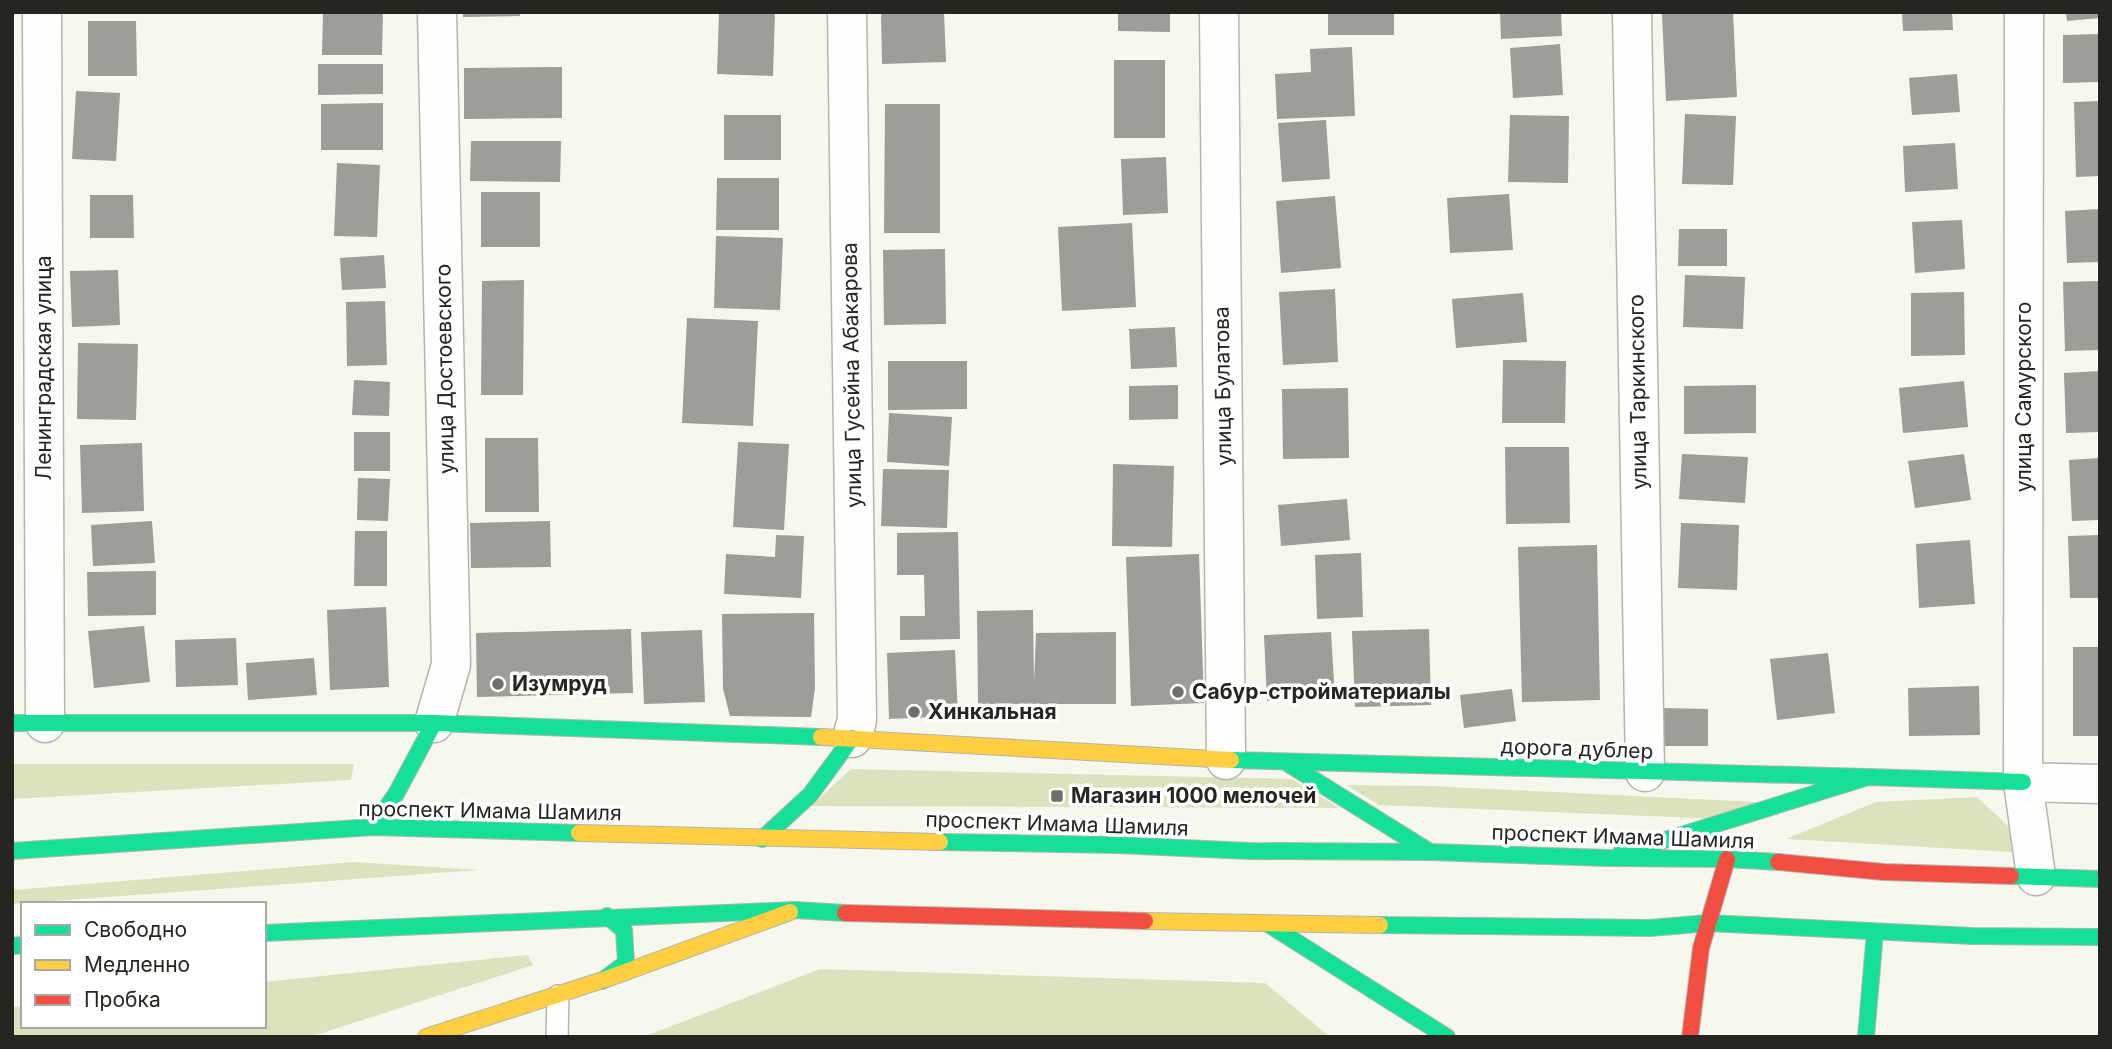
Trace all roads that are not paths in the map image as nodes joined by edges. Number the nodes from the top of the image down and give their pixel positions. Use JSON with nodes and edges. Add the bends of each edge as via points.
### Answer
{"nodes":[{"id":1,"x":42,"y":12,"type":"edge"},
{"id":2,"x":437,"y":12,"type":"edge"},
{"id":3,"x":848,"y":12,"type":"edge"},
{"id":4,"x":1219,"y":12,"type":"edge"},
{"id":5,"x":1632,"y":12,"type":"edge"},
{"id":6,"x":2024,"y":12,"type":"edge"},
{"id":7,"x":29,"y":723,"type":"edge"},
{"id":8,"x":434,"y":723,"type":"junction"},
{"id":9,"x":852,"y":738,"type":"junction"},
{"id":10,"x":1226,"y":760,"type":"junction"},
{"id":11,"x":1286,"y":762,"type":"junction"},
{"id":12,"x":1645,"y":772,"type":"junction"},
{"id":13,"x":1868,"y":777,"type":"junction"},
{"id":14,"x":2023,"y":782,"type":"junction"},
{"id":15,"x":2100,"y":784,"type":"edge"},
{"id":16,"x":373,"y":827,"type":"junction"},
{"id":17,"x":762,"y":839,"type":"junction"},
{"id":18,"x":12,"y":851,"type":"edge"},
{"id":19,"x":1430,"y":852,"type":"junction"},
{"id":20,"x":1608,"y":858,"type":"junction"},
{"id":21,"x":1727,"y":859,"type":"junction"},
{"id":22,"x":2036,"y":876,"type":"junction"},
{"id":23,"x":2100,"y":879,"type":"edge"},
{"id":24,"x":795,"y":910,"type":"junction"},
{"id":25,"x":607,"y":916,"type":"junction"},
{"id":26,"x":1708,"y":923,"type":"junction"},
{"id":27,"x":1268,"y":924,"type":"junction"},
{"id":28,"x":1875,"y":932,"type":"junction"},
{"id":29,"x":266,"y":933,"type":"edge"},
{"id":30,"x":2100,"y":937,"type":"edge"},
{"id":31,"x":602,"y":981,"type":"junction"},
{"id":32,"x":558,"y":996,"type":"junction"},
{"id":33,"x":426,"y":1037,"type":"edge"},
{"id":34,"x":557,"y":1037,"type":"edge"},
{"id":35,"x":1447,"y":1037,"type":"edge"},
{"id":36,"x":1690,"y":1037,"type":"edge"},
{"id":37,"x":1866,"y":1037,"type":"edge"}],
"edges":[{"from":1,"to":7,"type":"street","name":"Ленинградская улица"},
{"from":2,"to":8,"type":"street","name":"улица Достоевского","via":[[451,665]]},
{"from":3,"to":9,"type":"street","name":"улица Гусейна Абакарова","via":[[857,720]]},
{"from":4,"to":10,"type":"street","name":"улица Булатова"},
{"from":5,"to":12,"type":"street","name":"улица Таркинского"},
{"from":6,"to":14,"type":"street","name":"улица Самурского"},
{"from":7,"to":8,"type":"main road"},
{"from":8,"to":9,"type":"main road"},
{"from":8,"to":16,"type":"main road"},
{"from":9,"to":10,"type":"main road"},
{"from":9,"to":17,"type":"main road","via":[[810,796]]},
{"from":10,"to":11,"type":"main road"},
{"from":11,"to":12,"type":"main road","name":"дорога дублер"},
{"from":11,"to":19,"type":"main road"},
{"from":12,"to":13,"type":"main road","name":"дорога дублер"},
{"from":13,"to":14,"type":"main road","name":"дорога дублер"},
{"from":13,"to":20,"type":"main road"},
{"from":14,"to":15,"type":"street"},
{"from":14,"to":22,"type":"street","name":"улица Самурского"},
{"from":16,"to":17,"type":"main road","name":"проспект Имама Шамиля"},
{"from":16,"to":18,"type":"main road","name":"проспект Имама Шамиля"},
{"from":17,"to":19,"type":"main road","name":"проспект Имама Шамиля"},
{"from":19,"to":20,"type":"main road","name":"проспект Имама Шамиля"},
{"from":20,"to":21,"type":"main road","name":"проспект Имама Шамиля"},
{"from":21,"to":22,"type":"main road","name":"проспект Имама Шамиля","via":[[1884,873]]},
{"from":21,"to":26,"type":"main road"},
{"from":22,"to":23,"type":"main road","name":"проспект Имама Шамиля"},
{"from":24,"to":25,"type":"main road"},
{"from":24,"to":27,"type":"main road"},
{"from":24,"to":31,"type":"main road"},
{"from":25,"to":29,"type":"main road"},
{"from":25,"to":31,"type":"main road","via":[[624,930],[626,963]]},
{"from":26,"to":27,"type":"main road","via":[[1650,928]]},
{"from":26,"to":28,"type":"main road"},
{"from":26,"to":36,"type":"main road","via":[[1700,948]]},
{"from":27,"to":35,"type":"main road"},
{"from":28,"to":30,"type":"main road"},
{"from":28,"to":37,"type":"main road"},
{"from":31,"to":32,"type":"main road"},
{"from":32,"to":33,"type":"main road"},
{"from":32,"to":34,"type":"lane"}]}
